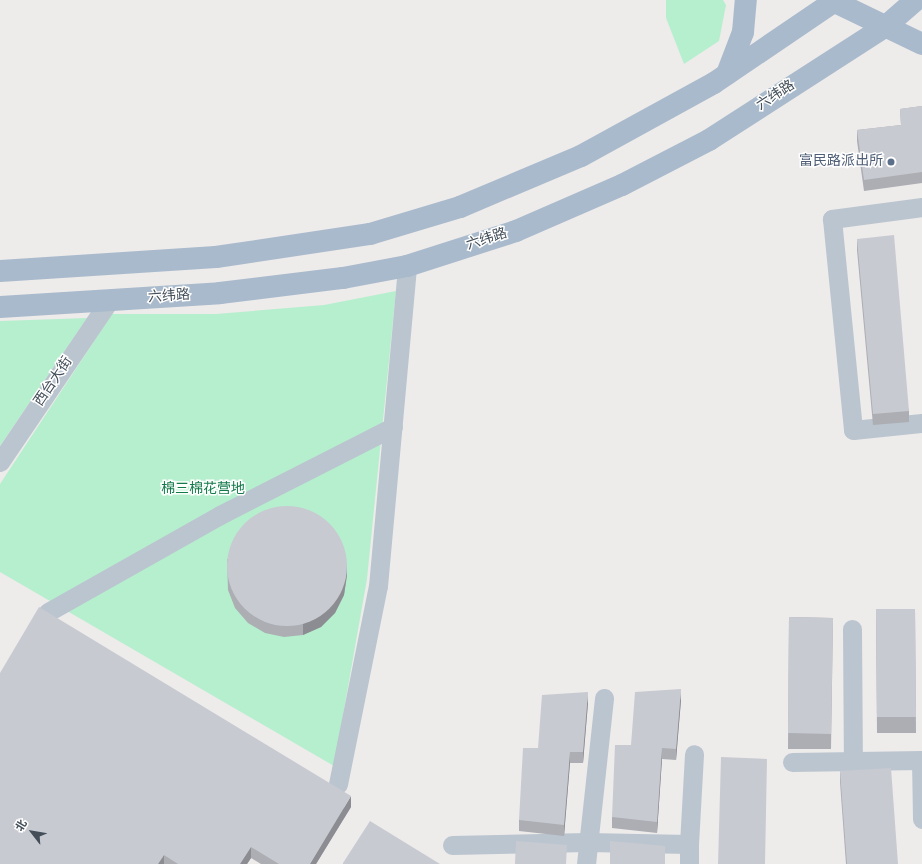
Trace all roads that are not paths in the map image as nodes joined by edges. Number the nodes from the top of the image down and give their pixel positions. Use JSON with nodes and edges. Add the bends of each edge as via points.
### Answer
{"nodes":[{"id":1,"x":746,"y":0,"type":"edge"},
{"id":2,"x":834,"y":0,"type":"edge"},
{"id":3,"x":916,"y":0,"type":"edge"},
{"id":4,"x":886,"y":26,"type":"junction"},
{"id":5,"x":922,"y":44,"type":"edge"},
{"id":6,"x":727,"y":74,"type":"junction"},
{"id":7,"x":922,"y":207,"type":"edge"},
{"id":8,"x":407,"y":266,"type":"junction"},
{"id":9,"x":0,"y":271,"type":"edge"},
{"id":10,"x":109,"y":301,"type":"junction"},
{"id":11,"x":0,"y":307,"type":"edge"},
{"id":12,"x":922,"y":423,"type":"edge"},
{"id":13,"x":393,"y":427,"type":"junction"},
{"id":14,"x":0,"y":462,"type":"edge"},
{"id":15,"x":48,"y":612,"type":"edge"},
{"id":16,"x":852,"y":629,"type":"dead end"},
{"id":17,"x":604,"y":698,"type":"dead end"},
{"id":18,"x":694,"y":754,"type":"dead end"},
{"id":19,"x":853,"y":758,"type":"junction"},
{"id":20,"x":921,"y":760,"type":"edge"},
{"id":21,"x":792,"y":762,"type":"dead end"},
{"id":22,"x":338,"y":784,"type":"dead end"},
{"id":23,"x":922,"y":818,"type":"edge"},
{"id":24,"x":587,"y":842,"type":"junction"},
{"id":25,"x":689,"y":844,"type":"junction"},
{"id":26,"x":452,"y":845,"type":"dead end"},
{"id":27,"x":586,"y":864,"type":"edge"},
{"id":28,"x":689,"y":864,"type":"edge"}],
"edges":[{"from":1,"to":6,"type":"main road","via":[[743,32]]},
{"from":2,"to":4,"type":"main road"},
{"from":2,"to":6,"type":"main road"},
{"from":3,"to":4,"type":"main road","name":"六纬路"},
{"from":4,"to":5,"type":"main road"},
{"from":4,"to":8,"type":"main road","name":"六纬路","via":[[709,140],[622,185],[516,231]]},
{"from":6,"to":9,"type":"main road","via":[[581,156],[460,207],[370,234],[216,257]]},
{"from":7,"to":12,"type":"street","via":[[832,219],[853,430]]},
{"from":8,"to":10,"type":"main road","name":"六纬路","via":[[220,293]]},
{"from":8,"to":13,"type":"street"},
{"from":10,"to":11,"type":"main road","name":"六纬路"},
{"from":10,"to":14,"type":"street","name":"西台大街"},
{"from":13,"to":15,"type":"street","via":[[220,515]]},
{"from":13,"to":22,"type":"street","via":[[378,586]]},
{"from":16,"to":19,"type":"street"},
{"from":17,"to":24,"type":"street"},
{"from":18,"to":25,"type":"street"},
{"from":19,"to":20,"type":"street"},
{"from":19,"to":21,"type":"street"},
{"from":20,"to":23,"type":"street"},
{"from":24,"to":25,"type":"street"},
{"from":24,"to":26,"type":"street"},
{"from":24,"to":27,"type":"street"},
{"from":25,"to":28,"type":"street"}]}
